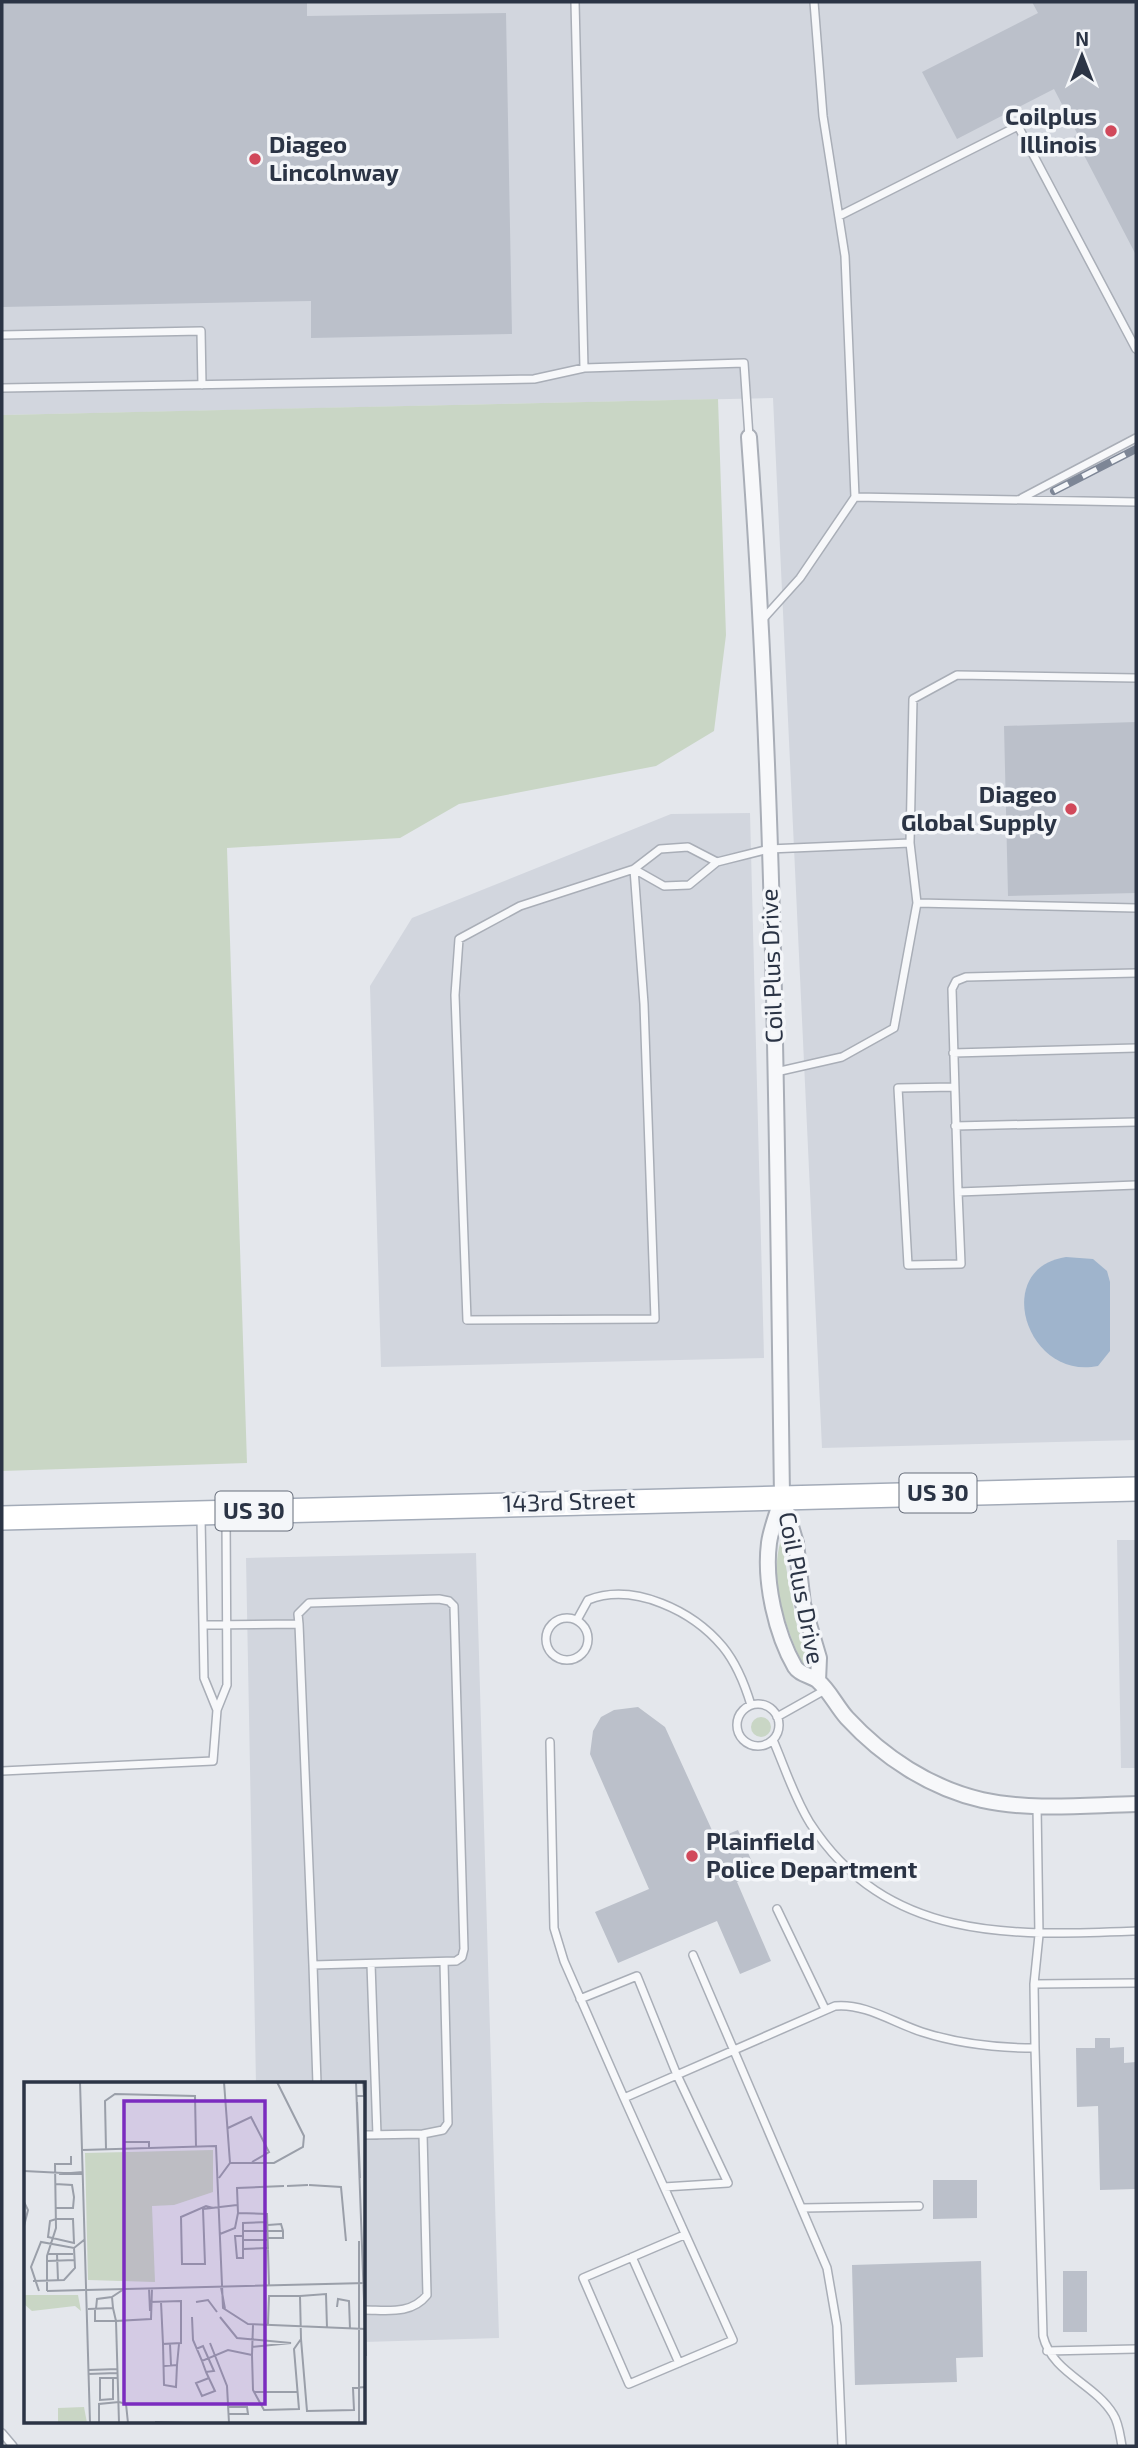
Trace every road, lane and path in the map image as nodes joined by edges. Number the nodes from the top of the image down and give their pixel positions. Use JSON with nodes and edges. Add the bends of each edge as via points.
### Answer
{"nodes":[{"id":1,"x":575,"y":2,"type":"edge"},
{"id":2,"x":814,"y":2,"type":"edge"},
{"id":3,"x":839,"y":216,"type":"junction"},
{"id":4,"x":2,"y":335,"type":"edge"},
{"id":5,"x":1136,"y":349,"type":"edge"},
{"id":6,"x":584,"y":368,"type":"junction"},
{"id":7,"x":202,"y":385,"type":"junction"},
{"id":8,"x":2,"y":388,"type":"edge"},
{"id":9,"x":749,"y":438,"type":"joint"},
{"id":10,"x":1136,"y":438,"type":"edge"},
{"id":11,"x":855,"y":497,"type":"junction"},
{"id":12,"x":1019,"y":499,"type":"junction"},
{"id":13,"x":1136,"y":502,"type":"edge"},
{"id":14,"x":762,"y":619,"type":"junction"},
{"id":15,"x":1136,"y":678,"type":"edge"},
{"id":16,"x":910,"y":843,"type":"junction"},
{"id":17,"x":769,"y":849,"type":"junction"},
{"id":18,"x":717,"y":862,"type":"junction"},
{"id":19,"x":634,"y":870,"type":"junction"},
{"id":20,"x":917,"y":903,"type":"junction"},
{"id":21,"x":1136,"y":908,"type":"edge"},
{"id":22,"x":1136,"y":974,"type":"edge"},
{"id":23,"x":1136,"y":1048,"type":"edge"},
{"id":24,"x":953,"y":1053,"type":"junction"},
{"id":25,"x":776,"y":1072,"type":"junction"},
{"id":26,"x":954,"y":1087,"type":"junction"},
{"id":27,"x":1136,"y":1122,"type":"edge"},
{"id":28,"x":955,"y":1126,"type":"junction"},
{"id":29,"x":1136,"y":1185,"type":"edge"},
{"id":30,"x":958,"y":1192,"type":"junction"},
{"id":31,"x":1136,"y":1489,"type":"edge"},
{"id":32,"x":782,"y":1496,"type":"junction"},
{"id":33,"x":226,"y":1512,"type":"junction"},
{"id":34,"x":201,"y":1513,"type":"junction"},
{"id":35,"x":2,"y":1518,"type":"edge"},
{"id":36,"x":578,"y":1620,"type":"junction"},
{"id":37,"x":299,"y":1624,"type":"junction"},
{"id":38,"x":227,"y":1625,"type":"junction"},
{"id":39,"x":203,"y":1626,"type":"junction"},
{"id":40,"x":821,"y":1685,"type":"junction"},
{"id":41,"x":751,"y":1705,"type":"junction"},
{"id":42,"x":217,"y":1710,"type":"junction"},
{"id":43,"x":777,"y":1717,"type":"junction"},
{"id":44,"x":774,"y":1740,"type":"junction"},
{"id":45,"x":550,"y":1742,"type":"dead end"},
{"id":46,"x":2,"y":1771,"type":"edge"},
{"id":47,"x":1136,"y":1804,"type":"edge"},
{"id":48,"x":1037,"y":1806,"type":"junction"},
{"id":49,"x":777,"y":1909,"type":"dead end"},
{"id":50,"x":1136,"y":1931,"type":"edge"},
{"id":51,"x":1039,"y":1934,"type":"junction"},
{"id":52,"x":693,"y":1955,"type":"dead end"},
{"id":53,"x":444,"y":1962,"type":"junction"},
{"id":54,"x":371,"y":1964,"type":"junction"},
{"id":55,"x":313,"y":1965,"type":"junction"},
{"id":56,"x":1136,"y":1983,"type":"edge"},
{"id":57,"x":1034,"y":1984,"type":"junction"},
{"id":58,"x":580,"y":1999,"type":"junction"},
{"id":59,"x":825,"y":2009,"type":"junction"},
{"id":60,"x":1035,"y":2048,"type":"junction"},
{"id":61,"x":732,"y":2052,"type":"junction"},
{"id":62,"x":677,"y":2075,"type":"junction"},
{"id":63,"x":317,"y":2082,"type":"edge"},
{"id":64,"x":625,"y":2098,"type":"junction"},
{"id":65,"x":423,"y":2134,"type":"junction"},
{"id":66,"x":366,"y":2135,"type":"edge"},
{"id":67,"x":377,"y":2135,"type":"junction"},
{"id":68,"x":664,"y":2187,"type":"junction"},
{"id":69,"x":919,"y":2206,"type":"dead end"},
{"id":70,"x":802,"y":2208,"type":"junction"},
{"id":71,"x":684,"y":2235,"type":"junction"},
{"id":72,"x":632,"y":2257,"type":"junction"},
{"id":73,"x":366,"y":2310,"type":"edge"},
{"id":74,"x":1136,"y":2350,"type":"edge"},
{"id":75,"x":1047,"y":2351,"type":"junction"},
{"id":76,"x":679,"y":2363,"type":"junction"},
{"id":77,"x":2,"y":2433,"type":"edge"},
{"id":78,"x":13,"y":2446,"type":"edge"},
{"id":79,"x":842,"y":2446,"type":"edge"},
{"id":80,"x":1122,"y":2446,"type":"edge"}],
"edges":[{"from":1,"to":6,"type":"lane"},
{"from":2,"to":3,"type":"lane","via":[[823,116]]},
{"from":3,"to":5,"type":"lane","via":[[1017,126]]},
{"from":3,"to":11,"type":"lane","via":[[845,256]]},
{"from":4,"to":7,"type":"lane","via":[[201,331]]},
{"from":6,"to":7,"type":"lane","via":[[534,379]]},
{"from":6,"to":9,"type":"lane","via":[[744,363]]},
{"from":7,"to":8,"type":"lane"},
{"from":9,"to":14,"type":"street","name":"Coil Plus Drive"},
{"from":10,"to":12,"type":"lane"},
{"from":11,"to":12,"type":"lane"},
{"from":11,"to":14,"type":"lane","via":[[800,578]]},
{"from":12,"to":13,"type":"lane"},
{"from":14,"to":17,"type":"street","name":"Coil Plus Drive"},
{"from":15,"to":16,"type":"lane","via":[[957,675],[913,699]]},
{"from":16,"to":17,"type":"lane"},
{"from":16,"to":20,"type":"lane"},
{"from":17,"to":18,"type":"lane"},
{"from":17,"to":25,"type":"street","name":"Coil Plus Drive"},
{"from":18,"to":19,"type":"lane","via":[[688,847],[660,849]]},
{"from":18,"to":19,"type":"lane","via":[[690,885],[664,886]]},
{"from":19,"to":19,"type":"lane","via":[[520,906],[459,939],[455,995],[467,1320],[655,1319],[645,1004]]},
{"from":20,"to":21,"type":"lane"},
{"from":20,"to":25,"type":"lane","via":[[894,1028],[842,1057]]},
{"from":22,"to":24,"type":"lane","via":[[961,979],[952,989]]},
{"from":23,"to":24,"type":"lane"},
{"from":24,"to":26,"type":"lane"},
{"from":25,"to":32,"type":"street","name":"Coil Plus Drive"},
{"from":26,"to":28,"type":"lane"},
{"from":26,"to":30,"type":"lane","via":[[898,1088],[908,1265],[961,1264]]},
{"from":27,"to":28,"type":"lane"},
{"from":28,"to":30,"type":"lane"},
{"from":29,"to":30,"type":"lane"},
{"from":31,"to":32,"type":"main road","name":"143rd Street","number":"US 30"},
{"from":32,"to":33,"type":"main road","name":"143rd Street","number":"US 30"},
{"from":32,"to":40,"type":"street","name":"Coil Plus Drive","via":[[796,1543],[803,1604],[819,1658]]},
{"from":32,"to":40,"type":"street","name":"Coil Plus Drive","via":[[769,1544],[777,1619],[797,1671]]},
{"from":33,"to":34,"type":"main road","name":"143rd Street","number":"US 30"},
{"from":33,"to":38,"type":"lane"},
{"from":34,"to":35,"type":"main road","name":"143rd Street","number":"US 30"},
{"from":34,"to":39,"type":"lane"},
{"from":36,"to":36,"type":"lane","via":[[586,1630],[585,1650],[573,1659],[559,1658],[548,1649],[548,1628],[558,1619]]},
{"from":36,"to":41,"type":"lane","via":[[587,1600],[611,1594],[652,1600],[674,1609],[723,1647]]},
{"from":37,"to":38,"type":"lane"},
{"from":37,"to":53,"type":"lane","via":[[298,1615],[309,1603],[439,1600],[454,1606],[464,1949],[456,1961]]},
{"from":37,"to":55,"type":"lane"},
{"from":38,"to":39,"type":"lane"},
{"from":38,"to":42,"type":"lane","via":[[227,1685]]},
{"from":39,"to":42,"type":"lane","via":[[204,1678]]},
{"from":40,"to":43,"type":"lane"},
{"from":40,"to":48,"type":"street","name":"Coil Plus Drive","via":[[886,1756],[938,1786],[981,1800]]},
{"from":41,"to":43,"type":"lane","via":[[765,1705]]},
{"from":41,"to":44,"type":"lane","via":[[740,1714],[739,1734],[754,1746]]},
{"from":42,"to":46,"type":"lane","via":[[213,1761]]},
{"from":43,"to":44,"type":"lane"},
{"from":44,"to":51,"type":"lane","via":[[793,1793],[810,1822],[853,1873],[880,1894],[953,1924]]},
{"from":45,"to":58,"type":"lane","via":[[554,1928]]},
{"from":47,"to":48,"type":"street","name":"Coil Plus Drive"},
{"from":48,"to":51,"type":"lane"},
{"from":49,"to":59,"type":"lane"},
{"from":50,"to":51,"type":"lane"},
{"from":51,"to":57,"type":"lane"},
{"from":52,"to":61,"type":"lane"},
{"from":53,"to":54,"type":"lane"},
{"from":53,"to":65,"type":"lane","via":[[448,2123],[437,2133]]},
{"from":54,"to":55,"type":"lane"},
{"from":54,"to":67,"type":"lane"},
{"from":55,"to":63,"type":"lane"},
{"from":56,"to":57,"type":"lane"},
{"from":57,"to":60,"type":"lane"},
{"from":58,"to":62,"type":"lane","via":[[637,1976]]},
{"from":58,"to":64,"type":"lane"},
{"from":59,"to":60,"type":"lane","via":[[859,2007],[924,2033],[968,2044]]},
{"from":59,"to":61,"type":"lane"},
{"from":60,"to":75,"type":"lane"},
{"from":61,"to":62,"type":"lane"},
{"from":61,"to":70,"type":"lane"},
{"from":62,"to":64,"type":"lane"},
{"from":62,"to":68,"type":"lane","via":[[728,2183]]},
{"from":64,"to":68,"type":"lane"},
{"from":65,"to":67,"type":"lane"},
{"from":65,"to":73,"type":"lane","via":[[427,2295],[407,2310]]},
{"from":66,"to":67,"type":"lane"},
{"from":68,"to":71,"type":"lane"},
{"from":69,"to":70,"type":"lane"},
{"from":70,"to":79,"type":"lane","via":[[834,2298]]},
{"from":71,"to":72,"type":"lane"},
{"from":71,"to":76,"type":"lane","via":[[733,2340]]},
{"from":72,"to":76,"type":"lane"},
{"from":72,"to":76,"type":"lane","via":[[583,2278],[629,2384]]},
{"from":74,"to":75,"type":"lane"},
{"from":75,"to":80,"type":"lane","via":[[1114,2415]]},
{"from":77,"to":78,"type":"lane"}]}
